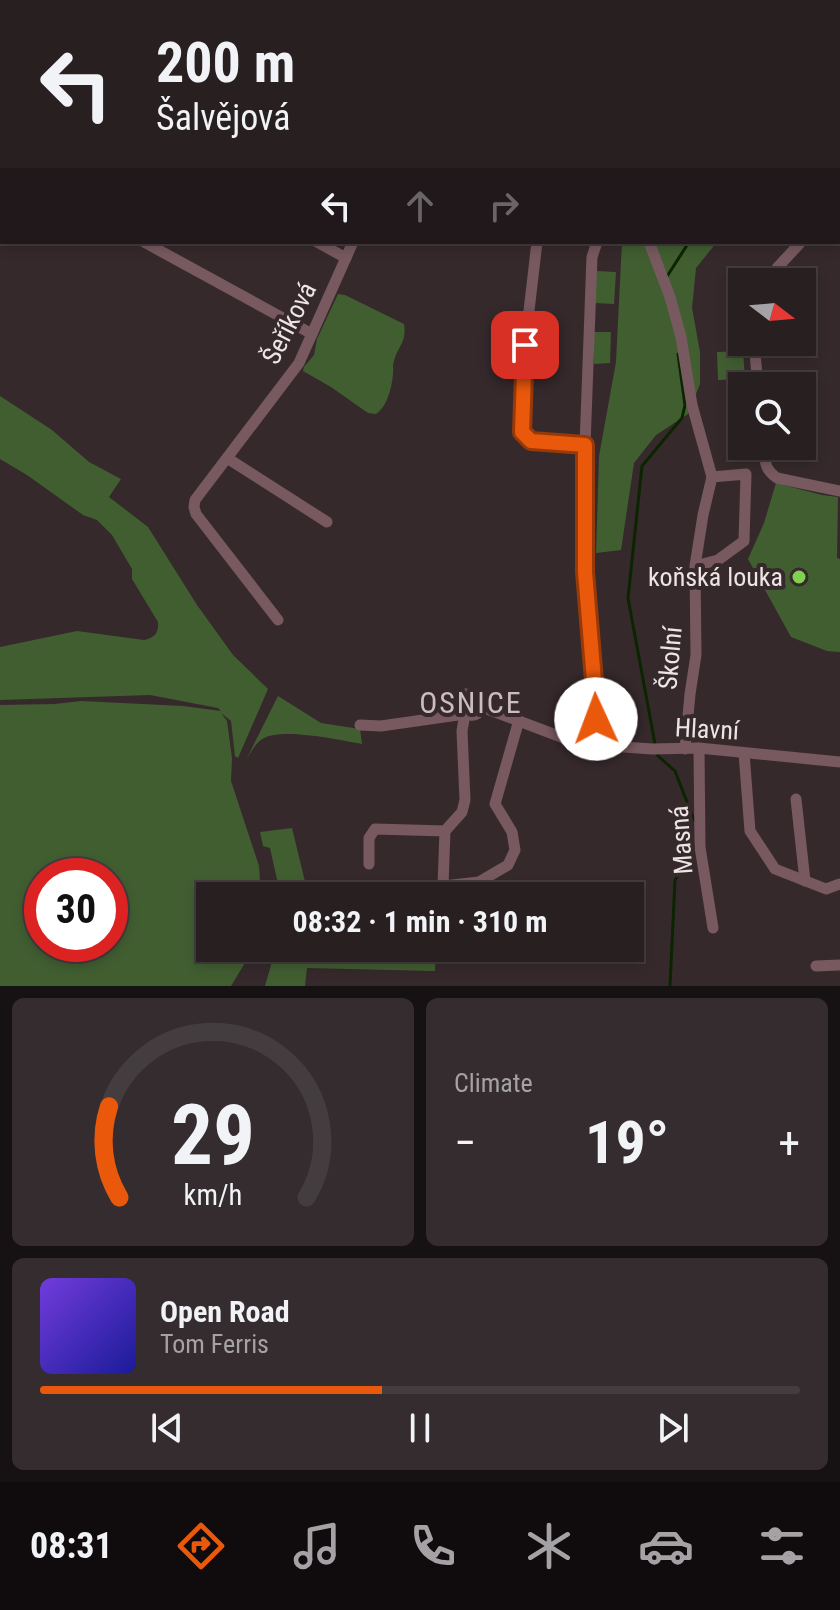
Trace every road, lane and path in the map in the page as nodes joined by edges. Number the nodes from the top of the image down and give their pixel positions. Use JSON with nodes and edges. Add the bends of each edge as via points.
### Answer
{"nodes":[{"id":1,"x":148,"y":244,"type":"edge"},
{"id":2,"x":321,"y":244,"type":"edge"},
{"id":3,"x":352,"y":244,"type":"edge"},
{"id":4,"x":537,"y":244,"type":"edge"},
{"id":5,"x":596,"y":244,"type":"edge"},
{"id":6,"x":650,"y":244,"type":"edge"},
{"id":7,"x":799,"y":244,"type":"edge"},
{"id":8,"x":346,"y":258,"type":"junction"},
{"id":9,"x":777,"y":268,"type":"edge"},
{"id":10,"x":312,"y":334,"type":"junction"},
{"id":11,"x":585,"y":445,"type":"junction"},
{"id":12,"x":227,"y":458,"type":"junction"},
{"id":13,"x":765,"y":460,"type":"edge"},
{"id":14,"x":712,"y":477,"type":"junction"},
{"id":15,"x":840,"y":491,"type":"edge"},
{"id":16,"x":327,"y":522,"type":"dead end"},
{"id":17,"x":695,"y":566,"type":"junction"},
{"id":18,"x":278,"y":620,"type":"dead end"},
{"id":19,"x":482,"y":707,"type":"junction"},
{"id":20,"x":465,"y":714,"type":"junction"},
{"id":21,"x":519,"y":720,"type":"junction"},
{"id":22,"x":360,"y":725,"type":"dead end"},
{"id":23,"x":596,"y":745,"type":"junction"},
{"id":24,"x":699,"y":748,"type":"junction"},
{"id":25,"x":685,"y":749,"type":"junction"},
{"id":26,"x":744,"y":753,"type":"junction"},
{"id":27,"x":840,"y":762,"type":"edge"},
{"id":28,"x":796,"y":799,"type":"dead end"},
{"id":29,"x":445,"y":831,"type":"junction"},
{"id":30,"x":369,"y":864,"type":"dead end"},
{"id":31,"x":805,"y":881,"type":"junction"},
{"id":32,"x":840,"y":884,"type":"edge"},
{"id":33,"x":713,"y":928,"type":"dead end"},
{"id":34,"x":840,"y":965,"type":"edge"},
{"id":35,"x":816,"y":966,"type":"dead end"}],
"edges":[{"from":1,"to":10,"type":"street"},
{"from":2,"to":8,"type":"street"},
{"from":3,"to":8,"type":"street","name":"Šeříková"},
{"from":4,"to":11,"type":"street","via":[[522,432],[531,441]]},
{"from":5,"to":11,"type":"street"},
{"from":6,"to":14,"type":"street","name":"Školní","via":[[681,337]]},
{"from":7,"to":9,"type":"street"},
{"from":8,"to":10,"type":"street","name":"Šeříková"},
{"from":10,"to":12,"type":"street","name":"Šeříková","via":[[299,363]]},
{"from":11,"to":23,"type":"street","via":[[585,572]]},
{"from":12,"to":16,"type":"street"},
{"from":12,"to":18,"type":"street","name":"Šeříková","via":[[195,500],[196,514]]},
{"from":13,"to":15,"type":"street","via":[[777,478]]},
{"from":14,"to":17,"type":"street","name":"Školní"},
{"from":14,"to":17,"type":"street","via":[[746,474],[744,541],[718,560]]},
{"from":17,"to":25,"type":"street","name":"Školní","via":[[696,655]]},
{"from":19,"to":20,"type":"street","via":[[476,715]]},
{"from":19,"to":20,"type":"street","via":[[477,695],[466,694],[460,704]]},
{"from":19,"to":21,"type":"street","name":"Hlavní"},
{"from":20,"to":22,"type":"street"},
{"from":20,"to":29,"type":"street","via":[[465,800]]},
{"from":21,"to":23,"type":"street","name":"Hlavní"},
{"from":21,"to":29,"type":"street","via":[[495,804],[512,832],[515,850],[508,865],[479,882],[443,886]]},
{"from":23,"to":25,"type":"street","name":"Hlavní"},
{"from":24,"to":25,"type":"street","name":"Hlavní"},
{"from":24,"to":26,"type":"street","name":"Hlavní"},
{"from":24,"to":33,"type":"street","name":"Masná","via":[[700,847]]},
{"from":26,"to":27,"type":"street","name":"Hlavní"},
{"from":26,"to":31,"type":"street","via":[[750,831],[775,869]]},
{"from":28,"to":31,"type":"street"},
{"from":29,"to":30,"type":"street","via":[[375,829],[369,838]]},
{"from":31,"to":32,"type":"street","via":[[826,889]]},
{"from":34,"to":35,"type":"street"}]}
